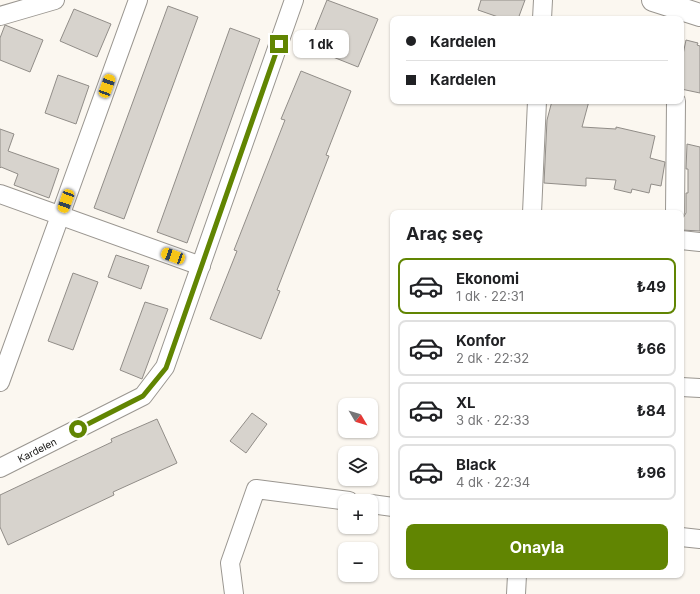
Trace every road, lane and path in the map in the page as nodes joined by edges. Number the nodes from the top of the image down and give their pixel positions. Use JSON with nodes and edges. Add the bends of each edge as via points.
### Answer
{"nodes":[{"id":1,"x":55,"y":0,"type":"edge"},
{"id":2,"x":138,"y":0,"type":"edge"},
{"id":3,"x":294,"y":0,"type":"edge"},
{"id":4,"x":543,"y":0,"type":"edge"},
{"id":5,"x":653,"y":0,"type":"edge"},
{"id":6,"x":676,"y":13,"type":"edge"},
{"id":7,"x":700,"y":15,"type":"edge"},
{"id":8,"x":0,"y":16,"type":"edge"},
{"id":9,"x":542,"y":16,"type":"edge"},
{"id":10,"x":537,"y":104,"type":"edge"},
{"id":11,"x":676,"y":104,"type":"edge"},
{"id":12,"x":0,"y":194,"type":"edge"},
{"id":13,"x":532,"y":210,"type":"edge"},
{"id":14,"x":675,"y":210,"type":"edge"},
{"id":15,"x":61,"y":215,"type":"junction"},
{"id":16,"x":684,"y":240,"type":"edge"},
{"id":17,"x":700,"y":242,"type":"edge"},
{"id":18,"x":201,"y":266,"type":"junction"},
{"id":19,"x":5,"y":354,"type":"edge"},
{"id":20,"x":0,"y":382,"type":"edge"},
{"id":21,"x":684,"y":387,"type":"edge"},
{"id":22,"x":700,"y":388,"type":"edge"},
{"id":23,"x":0,"y":468,"type":"edge"},
{"id":24,"x":338,"y":500,"type":"edge"},
{"id":25,"x":378,"y":505,"type":"edge"},
{"id":26,"x":390,"y":507,"type":"edge"},
{"id":27,"x":684,"y":537,"type":"edge"},
{"id":28,"x":700,"y":539,"type":"edge"},
{"id":29,"x":517,"y":578,"type":"edge"},
{"id":30,"x":234,"y":594,"type":"edge"},
{"id":31,"x":516,"y":594,"type":"edge"}],
"edges":[{"from":1,"to":8,"type":"street"},
{"from":2,"to":15,"type":"street"},
{"from":3,"to":18,"type":"street","name":"Kardelen"},
{"from":4,"to":9,"type":"street"},
{"from":5,"to":6,"type":"street"},
{"from":6,"to":7,"type":"street"},
{"from":10,"to":13,"type":"street"},
{"from":11,"to":14,"type":"street"},
{"from":12,"to":15,"type":"street"},
{"from":15,"to":18,"type":"street"},
{"from":15,"to":19,"type":"street"},
{"from":16,"to":17,"type":"street"},
{"from":18,"to":23,"type":"street","name":"Kardelen","via":[[166,368],[143,396]]},
{"from":19,"to":20,"type":"street"},
{"from":21,"to":22,"type":"street"},
{"from":24,"to":30,"type":"street","via":[[256,489],[230,563]]},
{"from":25,"to":26,"type":"street"},
{"from":27,"to":28,"type":"street"},
{"from":29,"to":31,"type":"street"}]}
